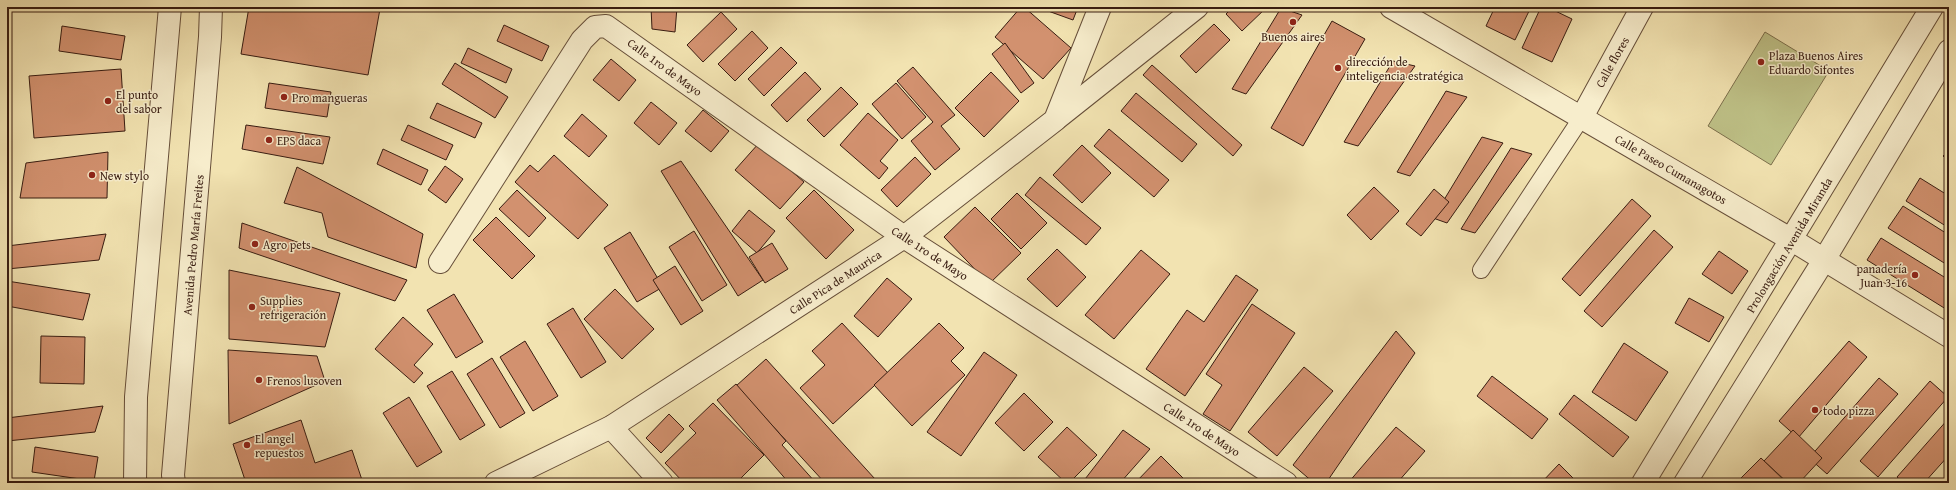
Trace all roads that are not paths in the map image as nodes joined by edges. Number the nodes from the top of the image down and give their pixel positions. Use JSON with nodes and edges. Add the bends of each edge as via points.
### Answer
{"nodes":[{"id":1,"x":170,"y":7,"type":"edge"},
{"id":2,"x":211,"y":7,"type":"edge"},
{"id":3,"x":1100,"y":7,"type":"edge"},
{"id":4,"x":1197,"y":7,"type":"edge"},
{"id":5,"x":1391,"y":7,"type":"edge"},
{"id":6,"x":1642,"y":7,"type":"edge"},
{"id":7,"x":1932,"y":7,"type":"edge"},
{"id":8,"x":1949,"y":50,"type":"edge"},
{"id":9,"x":1582,"y":117,"type":"junction"},
{"id":10,"x":1055,"y":120,"type":"junction"},
{"id":11,"x":904,"y":237,"type":"junction"},
{"id":12,"x":1792,"y":240,"type":"junction"},
{"id":13,"x":1824,"y":260,"type":"junction"},
{"id":14,"x":440,"y":262,"type":"dead end"},
{"id":15,"x":1481,"y":270,"type":"dead end"},
{"id":16,"x":1949,"y":336,"type":"edge"},
{"id":17,"x":611,"y":427,"type":"junction"},
{"id":18,"x":135,"y":483,"type":"edge"},
{"id":19,"x":174,"y":483,"type":"edge"},
{"id":20,"x":496,"y":483,"type":"edge"},
{"id":21,"x":662,"y":483,"type":"edge"},
{"id":22,"x":1286,"y":483,"type":"edge"},
{"id":23,"x":1643,"y":483,"type":"edge"},
{"id":24,"x":1685,"y":483,"type":"edge"}],
"edges":[{"from":1,"to":18,"type":"street","via":[[136,397]]},
{"from":2,"to":19,"type":"street","name":"Avenida Pedro María Freites"},
{"from":3,"to":10,"type":"street"},
{"from":4,"to":10,"type":"street","name":"Calle Pica de Maurica"},
{"from":5,"to":9,"type":"street","name":"Calle Paseo Cumanagotos"},
{"from":6,"to":9,"type":"street","name":"Calle flores"},
{"from":7,"to":12,"type":"street","name":"Prolongación Avenida Miranda"},
{"from":8,"to":13,"type":"street"},
{"from":9,"to":12,"type":"street","name":"Calle Paseo Cumanagotos"},
{"from":9,"to":15,"type":"lane"},
{"from":10,"to":11,"type":"street","name":"Calle Pica de Maurica"},
{"from":11,"to":14,"type":"street","name":"Calle 1ro de Mayo","via":[[606,26],[595,27],[582,40]]},
{"from":11,"to":17,"type":"street","name":"Calle Pica de Maurica"},
{"from":11,"to":22,"type":"street","name":"Calle 1ro de Mayo"},
{"from":12,"to":13,"type":"street","name":"Calle Paseo Cumanagotos"},
{"from":12,"to":23,"type":"street","name":"Prolongación Avenida Miranda"},
{"from":13,"to":16,"type":"street","name":"Calle Paseo Cumanagotos"},
{"from":13,"to":24,"type":"street"},
{"from":17,"to":20,"type":"street","name":"Calle Pica de Maurica"},
{"from":17,"to":21,"type":"street"}]}
